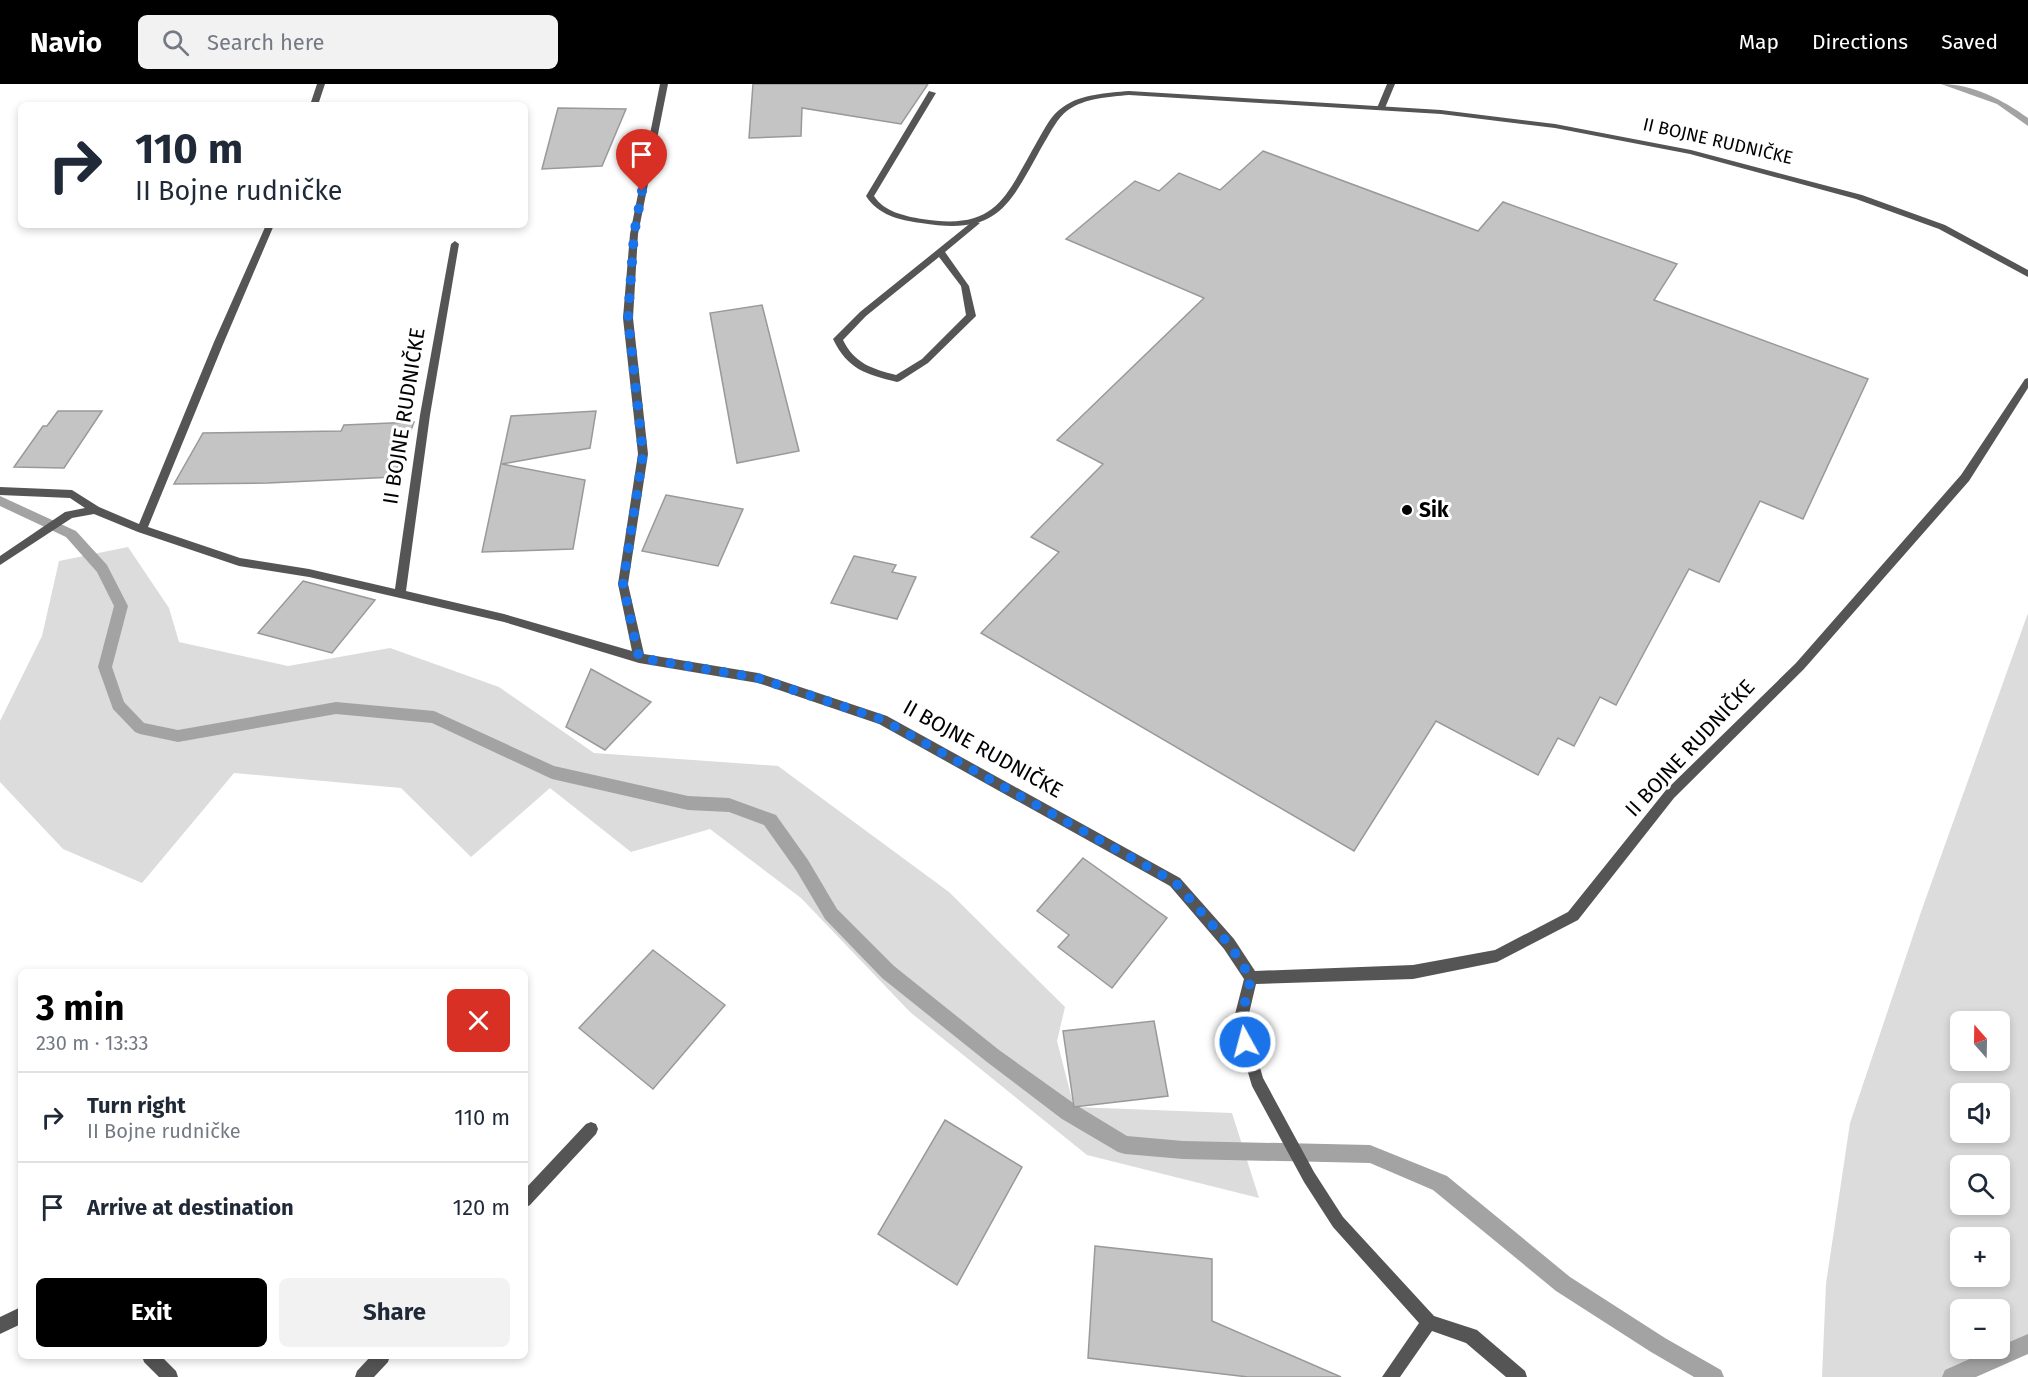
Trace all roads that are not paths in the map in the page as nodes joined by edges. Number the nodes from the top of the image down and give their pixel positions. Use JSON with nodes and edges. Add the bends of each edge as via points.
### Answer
{"nodes":[{"id":1,"x":321,"y":84,"type":"edge"},
{"id":2,"x":664,"y":84,"type":"edge"},
{"id":3,"x":1391,"y":84,"type":"edge"},
{"id":4,"x":932,"y":93,"type":"dead end"},
{"id":5,"x":315,"y":102,"type":"edge"},
{"id":6,"x":1381,"y":108,"type":"junction"},
{"id":7,"x":976,"y":223,"type":"junction"},
{"id":8,"x":269,"y":228,"type":"edge"},
{"id":9,"x":454,"y":244,"type":"dead end"},
{"id":10,"x":940,"y":252,"type":"junction"},
{"id":11,"x":2028,"y":274,"type":"edge"},
{"id":12,"x":2028,"y":381,"type":"edge"},
{"id":13,"x":0,"y":491,"type":"edge"},
{"id":14,"x":95,"y":510,"type":"junction"},
{"id":15,"x":142,"y":529,"type":"junction"},
{"id":16,"x":4,"y":558,"type":"edge"},
{"id":17,"x":400,"y":595,"type":"junction"},
{"id":18,"x":639,"y":658,"type":"junction"},
{"id":19,"x":1251,"y":978,"type":"junction"},
{"id":20,"x":591,"y":1129,"type":"dead end"},
{"id":21,"x":528,"y":1197,"type":"edge"},
{"id":22,"x":18,"y":1317,"type":"edge"},
{"id":23,"x":1429,"y":1322,"type":"junction"},
{"id":24,"x":0,"y":1326,"type":"edge"},
{"id":25,"x":153,"y":1359,"type":"edge"},
{"id":26,"x":379,"y":1359,"type":"edge"},
{"id":27,"x":170,"y":1377,"type":"edge"},
{"id":28,"x":363,"y":1377,"type":"edge"},
{"id":29,"x":1390,"y":1377,"type":"edge"},
{"id":30,"x":1519,"y":1377,"type":"edge"}],
"edges":[{"from":1,"to":5,"type":"street"},
{"from":2,"to":18,"type":"street","via":[[634,234],[628,318],[643,454],[623,584]]},
{"from":3,"to":6,"type":"street"},
{"from":4,"to":7,"type":"street","via":[[870,196],[875,206],[887,213],[951,225]]},
{"from":6,"to":7,"type":"street","name":"II BOJNE RUDNIČKE","via":[[1129,93],[1085,99],[1066,108],[1054,121],[1007,198],[995,213]]},
{"from":6,"to":11,"type":"street","name":"II BOJNE RUDNIČKE","via":[[1555,126],[1691,152],[1859,197],[1942,226]]},
{"from":7,"to":10,"type":"street","name":"II BOJNE RUDNIČKE"},
{"from":8,"to":15,"type":"street"},
{"from":9,"to":17,"type":"street","name":"II BOJNE RUDNIČKE"},
{"from":10,"to":10,"type":"street","name":"II BOJNE RUDNIČKE","via":[[838,339],[844,355],[857,366],[897,379],[925,361],[971,316],[965,286]]},
{"from":12,"to":19,"type":"street","name":"II BOJNE RUDNIČKE","via":[[1965,478],[1800,666],[1670,794],[1573,916],[1497,956],[1413,972]]},
{"from":13,"to":14,"type":"street","name":"II BOJNE RUDNIČKE","via":[[72,494]]},
{"from":14,"to":15,"type":"street","name":"II BOJNE RUDNIČKE"},
{"from":14,"to":16,"type":"street","via":[[69,515]]},
{"from":15,"to":17,"type":"street","name":"II BOJNE RUDNIČKE","via":[[239,562],[309,573]]},
{"from":17,"to":18,"type":"street","name":"II BOJNE RUDNIČKE","via":[[504,618]]},
{"from":18,"to":19,"type":"street","name":"II BOJNE RUDNIČKE","via":[[758,678],[883,720],[1175,882],[1229,944]]},
{"from":19,"to":23,"type":"street","via":[[1240,1022],[1257,1081],[1338,1222]]},
{"from":20,"to":21,"type":"street"},
{"from":22,"to":24,"type":"street"},
{"from":23,"to":29,"type":"street"},
{"from":23,"to":30,"type":"street","via":[[1471,1336]]},
{"from":25,"to":27,"type":"street"},
{"from":26,"to":28,"type":"street"}]}
